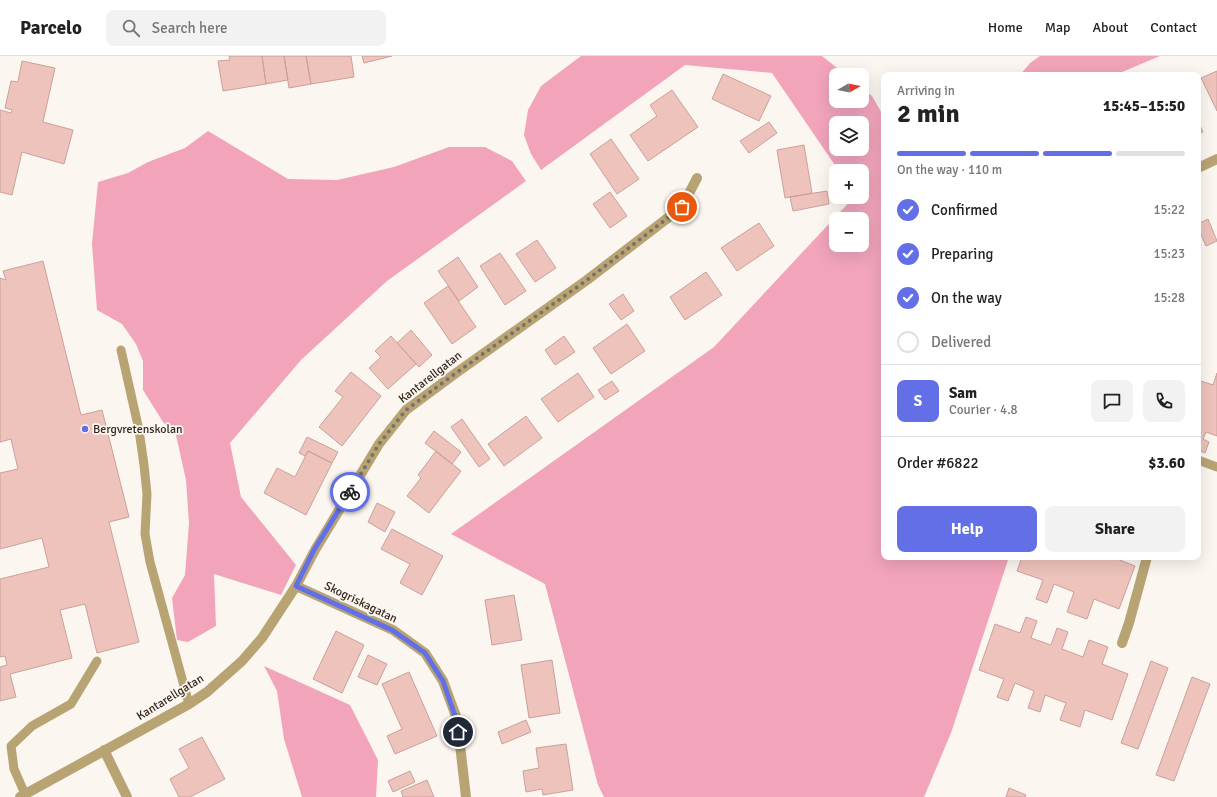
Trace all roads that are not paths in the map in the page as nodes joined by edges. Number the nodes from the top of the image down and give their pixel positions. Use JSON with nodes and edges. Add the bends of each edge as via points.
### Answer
{"nodes":[{"id":1,"x":1217,"y":159,"type":"edge"},
{"id":2,"x":1201,"y":167,"type":"edge"},
{"id":3,"x":697,"y":178,"type":"dead end"},
{"id":4,"x":121,"y":350,"type":"dead end"},
{"id":5,"x":1201,"y":461,"type":"edge"},
{"id":6,"x":1217,"y":467,"type":"edge"},
{"id":7,"x":1146,"y":560,"type":"edge"},
{"id":8,"x":296,"y":586,"type":"junction"},
{"id":9,"x":1122,"y":644,"type":"dead end"},
{"id":10,"x":97,"y":662,"type":"dead end"},
{"id":11,"x":189,"y":704,"type":"junction"},
{"id":12,"x":104,"y":750,"type":"junction"},
{"id":13,"x":22,"y":796,"type":"edge"},
{"id":14,"x":127,"y":797,"type":"edge"},
{"id":15,"x":466,"y":797,"type":"edge"}],
"edges":[{"from":1,"to":2,"type":"street"},
{"from":3,"to":8,"type":"street","name":"Kantarellgatan","via":[[682,207],[587,280],[406,410],[379,444],[314,550]]},
{"from":4,"to":11,"type":"lane","via":[[144,465],[147,494],[145,534],[150,562]]},
{"from":5,"to":6,"type":"lane"},
{"from":7,"to":9,"type":"street"},
{"from":8,"to":11,"type":"street","name":"Kantarellgatan","via":[[262,638],[242,661],[207,692]]},
{"from":8,"to":15,"type":"street","name":"Skogriskagatan","via":[[392,630],[425,653],[443,681],[456,719]]},
{"from":10,"to":13,"type":"lane","via":[[71,704],[32,726],[11,746],[14,769]]},
{"from":11,"to":12,"type":"street","name":"Kantarellgatan"},
{"from":12,"to":13,"type":"street","name":"Kantarellgatan"},
{"from":12,"to":14,"type":"street"}]}
